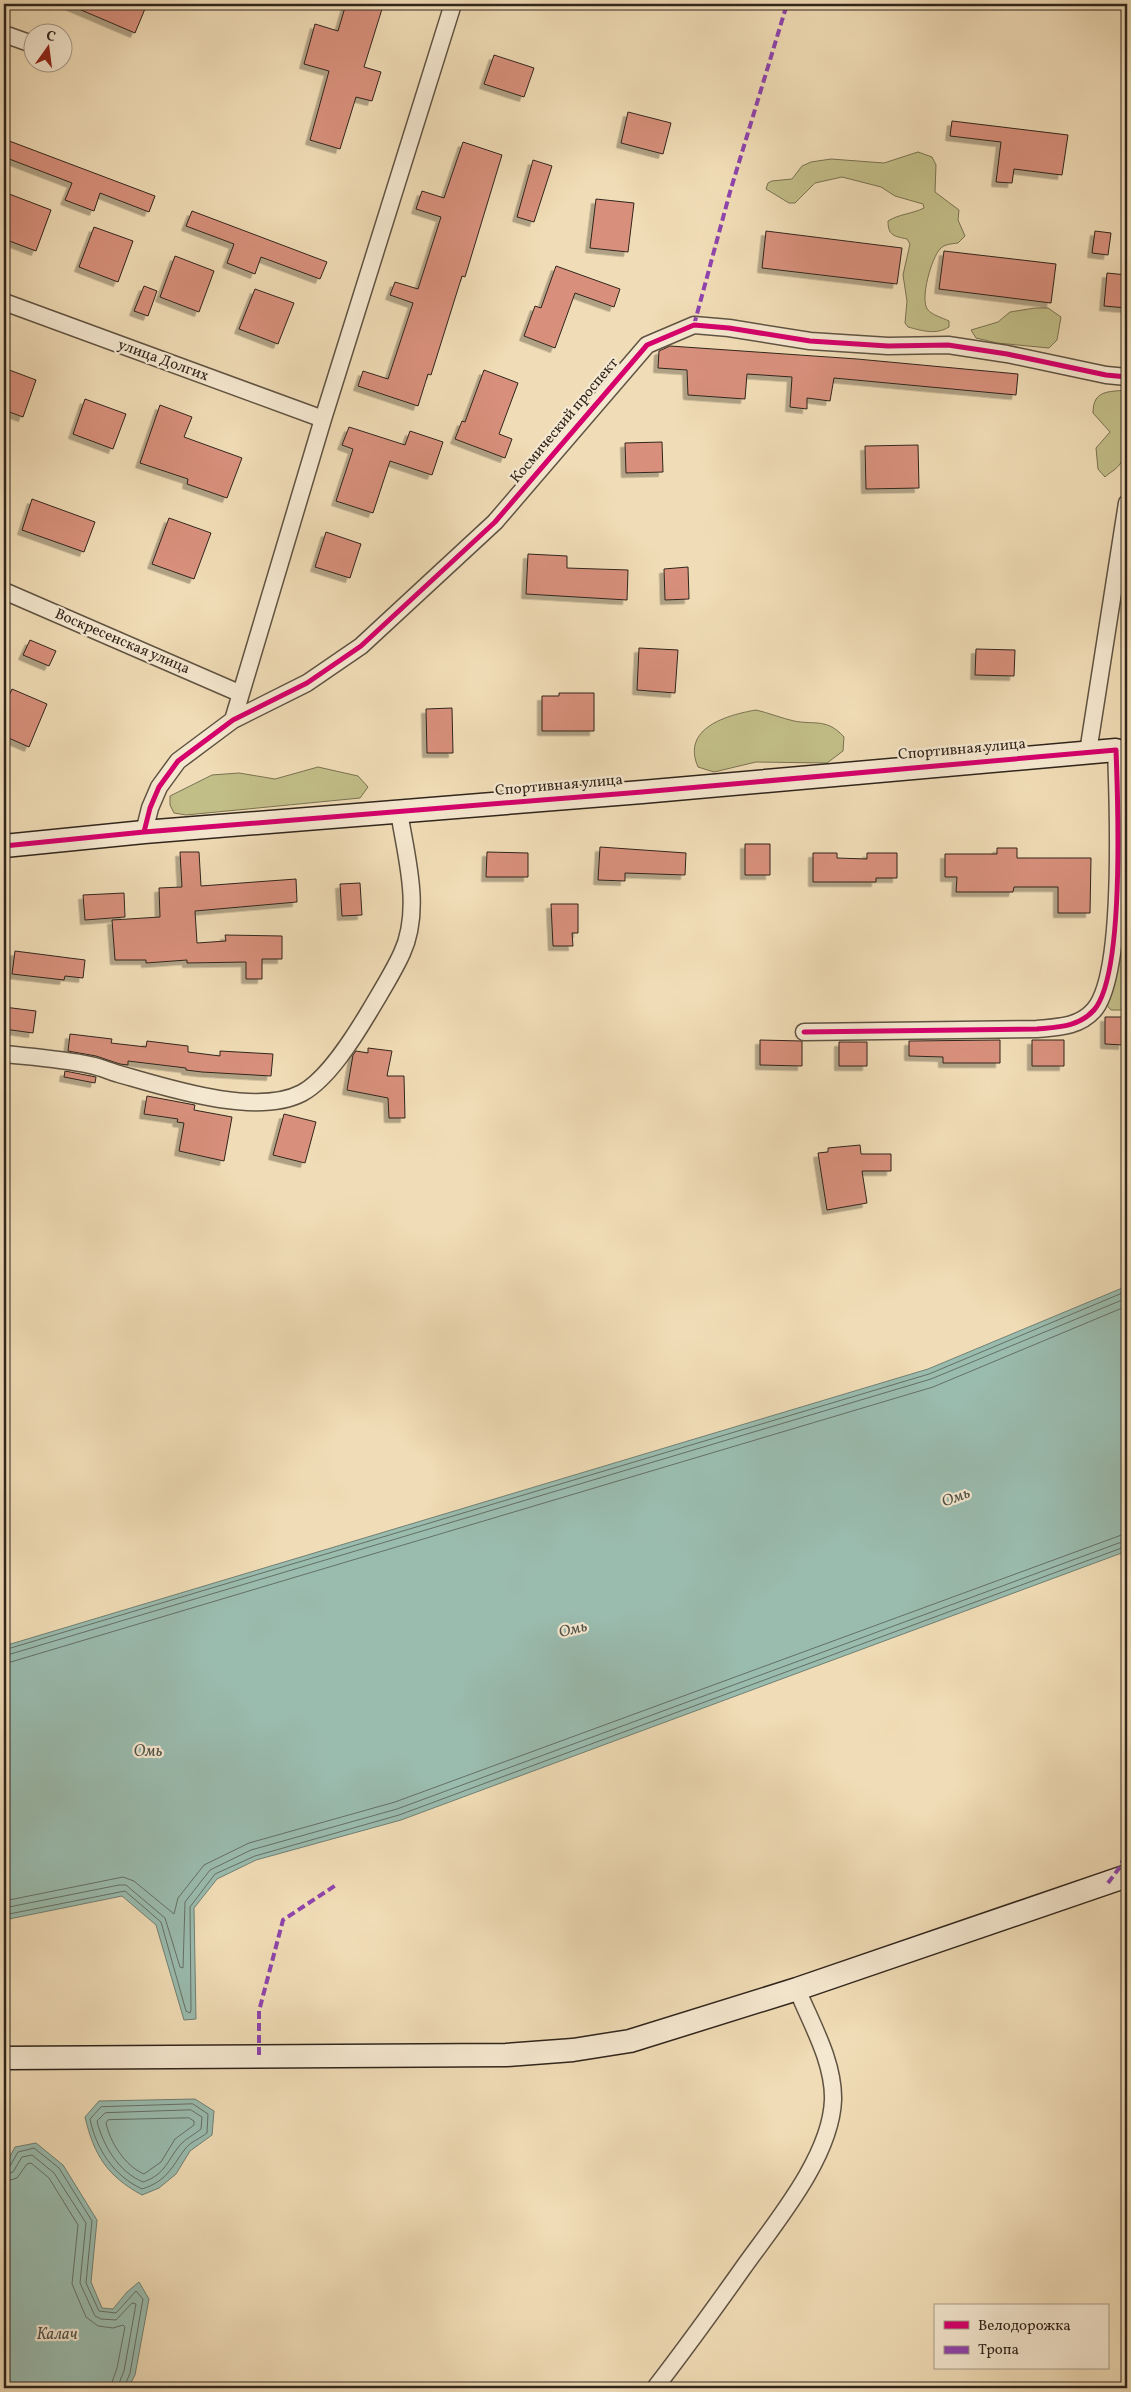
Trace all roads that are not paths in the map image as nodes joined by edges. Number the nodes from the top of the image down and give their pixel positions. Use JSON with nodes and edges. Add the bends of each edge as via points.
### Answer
{"nodes":[{"id":1,"x":453,"y":4,"type":"edge"},
{"id":2,"x":4,"y":34,"type":"edge"},
{"id":3,"x":22,"y":40,"type":"edge"},
{"id":4,"x":4,"y":302,"type":"edge"},
{"id":5,"x":1127,"y":377,"type":"edge"},
{"id":6,"x":323,"y":419,"type":"junction"},
{"id":7,"x":1127,"y":503,"type":"edge"},
{"id":8,"x":4,"y":591,"type":"edge"},
{"id":9,"x":239,"y":693,"type":"junction"},
{"id":10,"x":233,"y":720,"type":"junction"},
{"id":11,"x":1116,"y":750,"type":"joint"},
{"id":12,"x":1088,"y":752,"type":"junction"},
{"id":13,"x":399,"y":812,"type":"junction"},
{"id":14,"x":144,"y":832,"type":"junction"},
{"id":15,"x":4,"y":846,"type":"edge"},
{"id":16,"x":804,"y":1032,"type":"dead end"},
{"id":17,"x":4,"y":1054,"type":"edge"},
{"id":18,"x":1127,"y":1876,"type":"edge"},
{"id":19,"x":797,"y":1989,"type":"junction"},
{"id":20,"x":4,"y":2058,"type":"edge"},
{"id":21,"x":655,"y":2388,"type":"edge"}],
"edges":[{"from":1,"to":6,"type":"street"},
{"from":2,"to":3,"type":"street"},
{"from":4,"to":6,"type":"street","name":"улица Долгих"},
{"from":5,"to":10,"type":"street","name":"Космический проспект","via":[[948,345],[888,346],[810,341],[694,325],[647,345],[495,522],[361,646],[306,683]]},
{"from":6,"to":9,"type":"street"},
{"from":7,"to":12,"type":"street"},
{"from":8,"to":9,"type":"street","name":"Воскресенская улица"},
{"from":9,"to":10,"type":"street"},
{"from":10,"to":14,"type":"street","name":"Космический проспект","via":[[178,761],[159,788]]},
{"from":11,"to":12,"type":"street","name":"Спортивная улица"},
{"from":11,"to":16,"type":"street","via":[[1119,838],[1112,957],[1102,995],[1094,1010],[1081,1021],[1068,1026],[1038,1029]]},
{"from":12,"to":13,"type":"street","name":"Спортивная улица"},
{"from":13,"to":14,"type":"street","name":"Спортивная улица"},
{"from":13,"to":17,"type":"street","via":[[410,881],[411,911],[403,952],[357,1033],[336,1062],[304,1092],[284,1100],[243,1103],[90,1065]]},
{"from":14,"to":15,"type":"street","name":"Спортивная улица"},
{"from":18,"to":19,"type":"street"},
{"from":19,"to":20,"type":"street","via":[[630,2041],[573,2050],[506,2055]]},
{"from":19,"to":21,"type":"street","via":[[827,2063],[833,2099],[830,2127],[818,2155],[788,2206]]}]}
